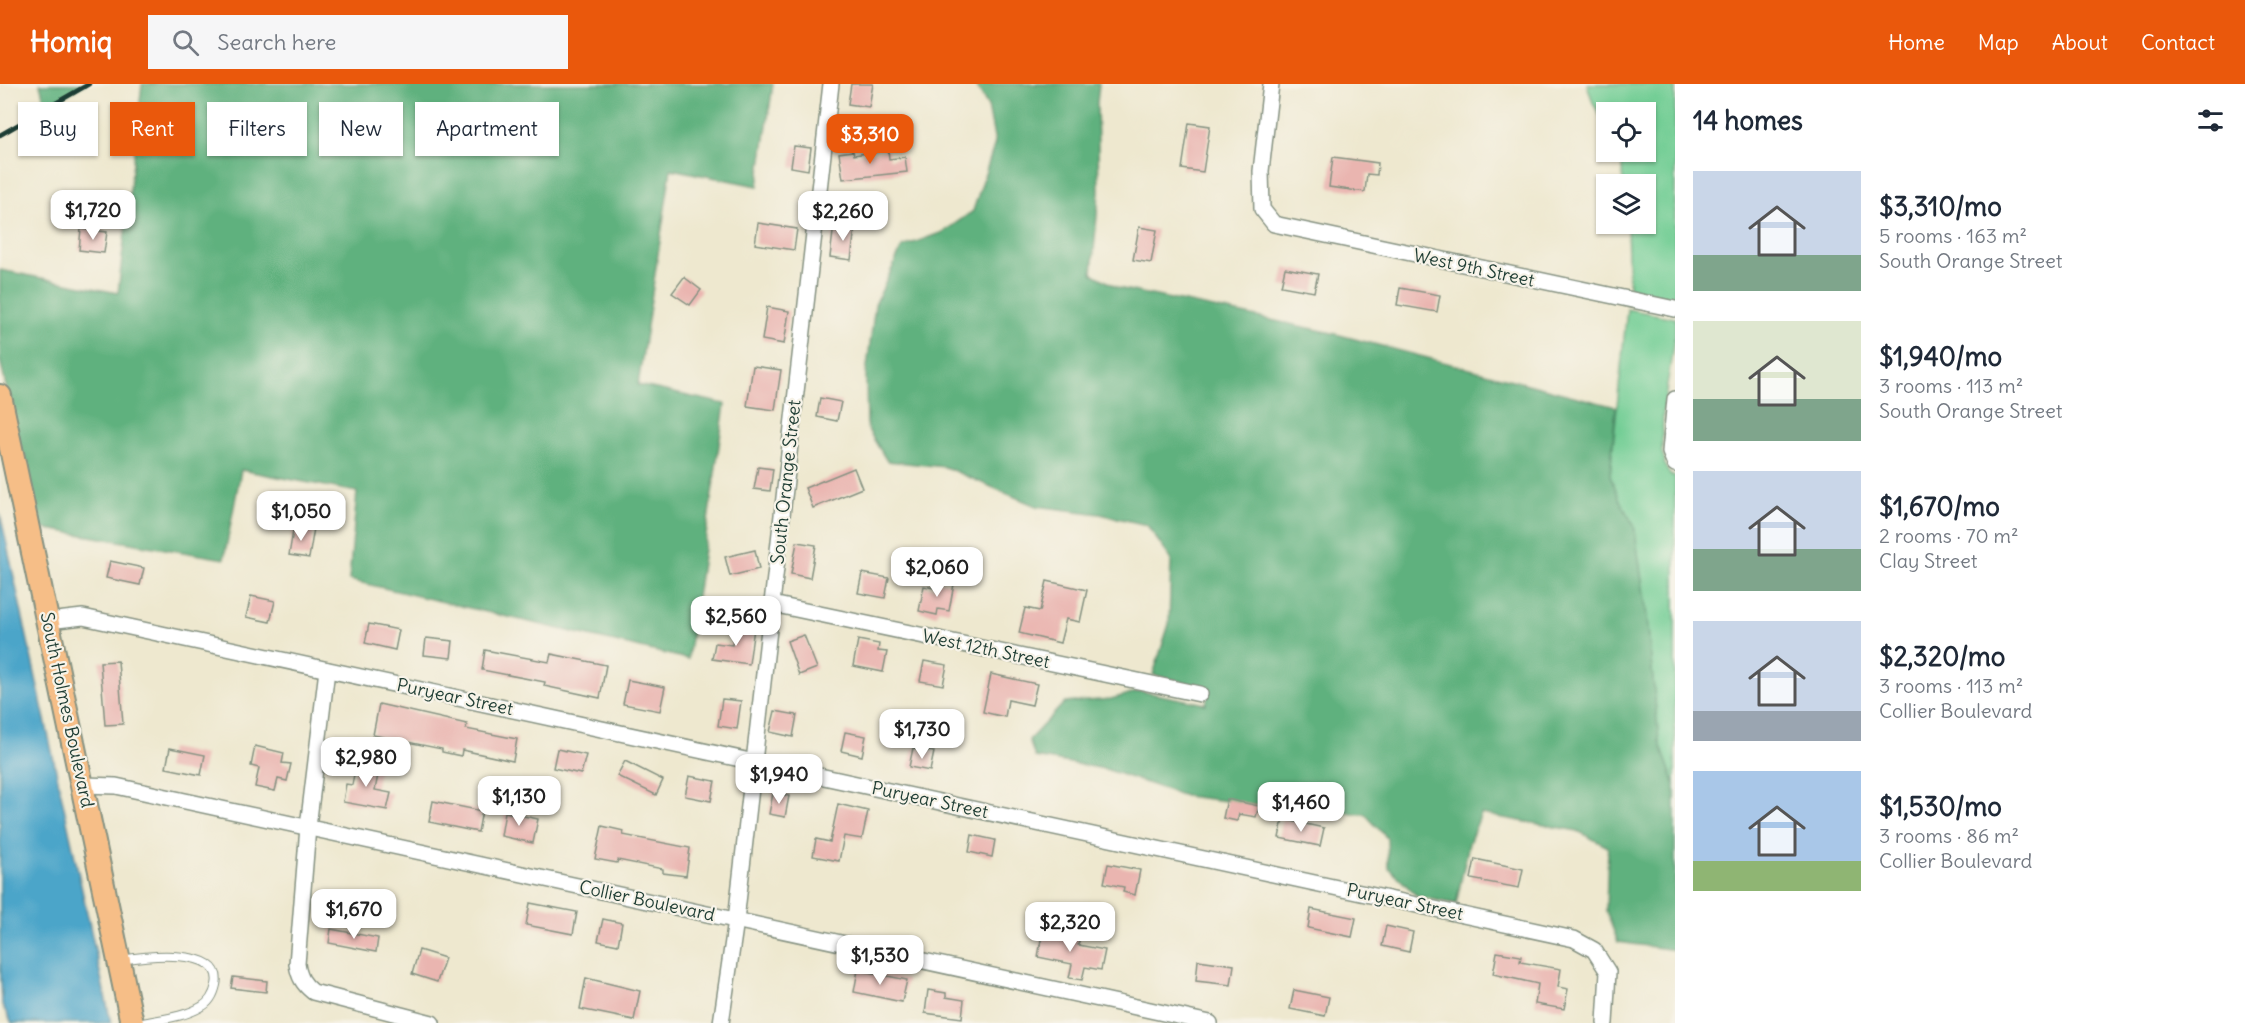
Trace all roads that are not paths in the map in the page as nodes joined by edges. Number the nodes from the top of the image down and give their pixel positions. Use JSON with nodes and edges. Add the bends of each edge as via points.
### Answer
{"nodes":[{"id":1,"x":831,"y":84,"type":"edge"},
{"id":2,"x":1271,"y":84,"type":"edge"},
{"id":3,"x":1675,"y":309,"type":"edge"},
{"id":4,"x":0,"y":396,"type":"edge"},
{"id":5,"x":1675,"y":399,"type":"edge"},
{"id":6,"x":1675,"y":463,"type":"edge"},
{"id":7,"x":772,"y":604,"type":"junction"},
{"id":8,"x":48,"y":621,"type":"junction"},
{"id":9,"x":327,"y":670,"type":"junction"},
{"id":10,"x":1200,"y":694,"type":"dead end"},
{"id":11,"x":754,"y":761,"type":"junction"},
{"id":12,"x":83,"y":786,"type":"junction"},
{"id":13,"x":308,"y":827,"type":"junction"},
{"id":14,"x":736,"y":920,"type":"junction"},
{"id":15,"x":119,"y":961,"type":"junction"},
{"id":16,"x":1167,"y":1018,"type":"edge"},
{"id":17,"x":132,"y":1023,"type":"edge"},
{"id":18,"x":143,"y":1023,"type":"edge"},
{"id":19,"x":432,"y":1023,"type":"edge"},
{"id":20,"x":721,"y":1023,"type":"edge"},
{"id":21,"x":1210,"y":1023,"type":"edge"},
{"id":22,"x":1605,"y":1023,"type":"edge"}],
"edges":[{"from":1,"to":7,"type":"street","name":"South Orange Street"},
{"from":2,"to":3,"type":"street","name":"West 9th Street","via":[[1262,210],[1274,224]]},
{"from":4,"to":8,"type":"main road","name":"South Holmes Boulevard"},
{"from":5,"to":6,"type":"street","via":[[1670,445]]},
{"from":7,"to":10,"type":"street","name":"West 12th Street"},
{"from":7,"to":11,"type":"street","name":"South Orange Street"},
{"from":8,"to":9,"type":"street","name":"Puryear Street","via":[[83,617]]},
{"from":8,"to":12,"type":"main road","name":"South Holmes Boulevard"},
{"from":9,"to":11,"type":"street","name":"Puryear Street"},
{"from":9,"to":13,"type":"street"},
{"from":11,"to":14,"type":"street","name":"South Orange Street"},
{"from":11,"to":22,"type":"street","name":"Puryear Street","via":[[1574,939],[1594,950],[1608,972]]},
{"from":12,"to":13,"type":"street","name":"Collier Boulevard","via":[[116,786]]},
{"from":12,"to":15,"type":"main road","name":"South Holmes Boulevard"},
{"from":13,"to":14,"type":"street","name":"Collier Boulevard"},
{"from":13,"to":19,"type":"street","via":[[298,976],[313,992]]},
{"from":14,"to":16,"type":"street","name":"Collier Boulevard"},
{"from":14,"to":20,"type":"street","name":"South Orange Street"},
{"from":15,"to":17,"type":"main road","name":"South Holmes Boulevard"},
{"from":15,"to":18,"type":"lane","via":[[164,954],[205,963],[214,971],[217,983],[204,1006]]},
{"from":16,"to":21,"type":"street","name":"Collier Boulevard"}]}
